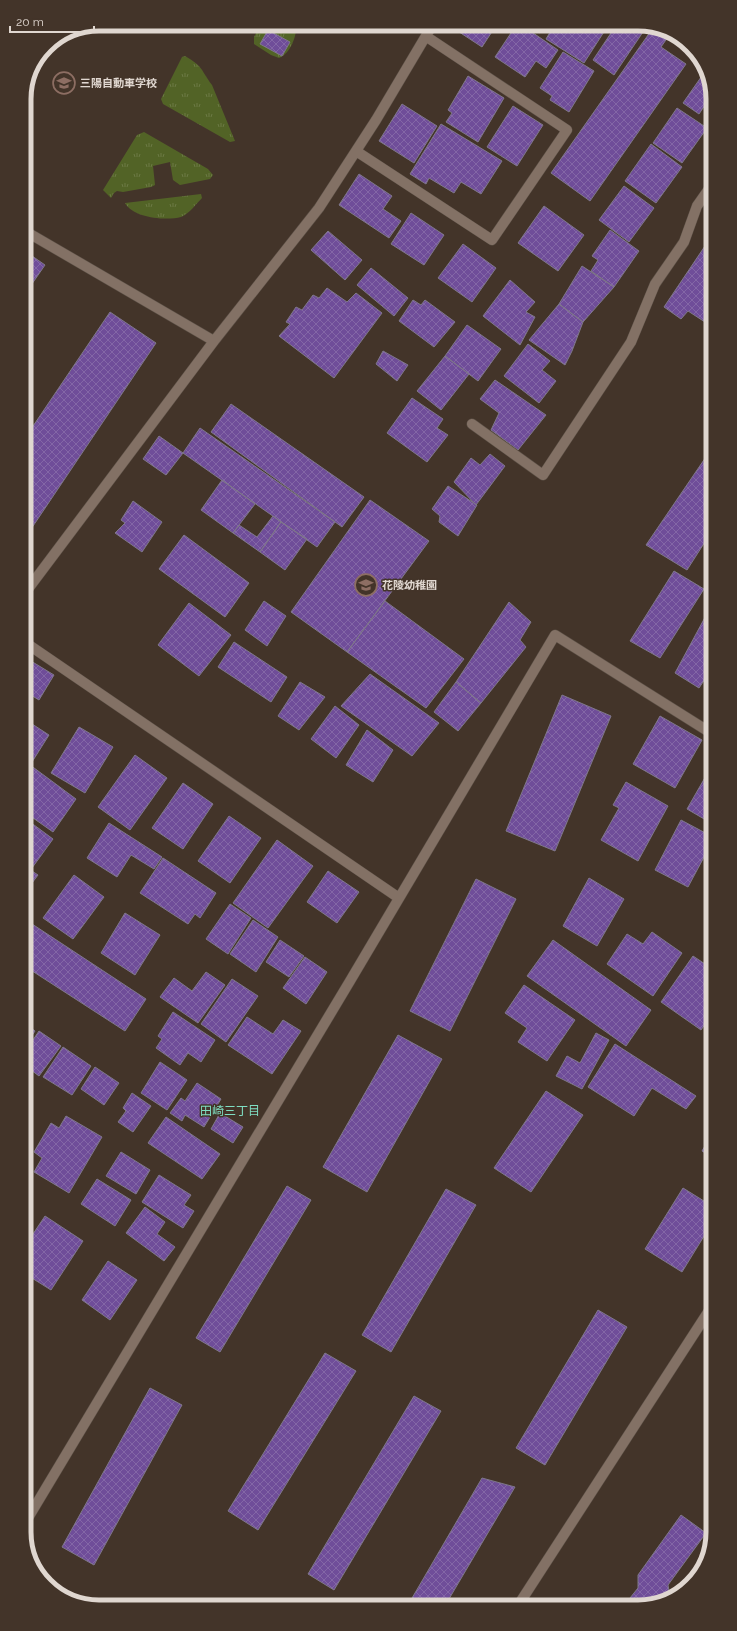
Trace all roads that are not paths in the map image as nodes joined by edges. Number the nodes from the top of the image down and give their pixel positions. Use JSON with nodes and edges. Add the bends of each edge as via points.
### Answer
{"nodes":[{"id":1,"x":430,"y":31,"type":"edge"},
{"id":2,"x":427,"y":37,"type":"junction"},
{"id":3,"x":356,"y":151,"type":"junction"},
{"id":4,"x":706,"y":193,"type":"edge"},
{"id":5,"x":31,"y":235,"type":"edge"},
{"id":6,"x":214,"y":341,"type":"junction"},
{"id":7,"x":472,"y":424,"type":"dead end"},
{"id":8,"x":31,"y":583,"type":"edge"},
{"id":9,"x":31,"y":646,"type":"edge"},
{"id":10,"x":706,"y":730,"type":"edge"},
{"id":11,"x":400,"y":898,"type":"junction"},
{"id":12,"x":706,"y":1315,"type":"edge"},
{"id":13,"x":31,"y":1513,"type":"edge"},
{"id":14,"x":521,"y":1600,"type":"edge"}],
"edges":[{"from":1,"to":2,"type":"street"},
{"from":2,"to":3,"type":"street"},
{"from":2,"to":3,"type":"street","via":[[567,130],[492,240]]},
{"from":3,"to":6,"type":"street","via":[[319,208]]},
{"from":4,"to":7,"type":"street","via":[[697,206],[684,242],[655,284],[631,342],[543,474]]},
{"from":5,"to":6,"type":"street"},
{"from":6,"to":8,"type":"street"},
{"from":9,"to":11,"type":"street"},
{"from":10,"to":11,"type":"street","via":[[555,635]]},
{"from":11,"to":13,"type":"street"},
{"from":12,"to":14,"type":"street"}]}
